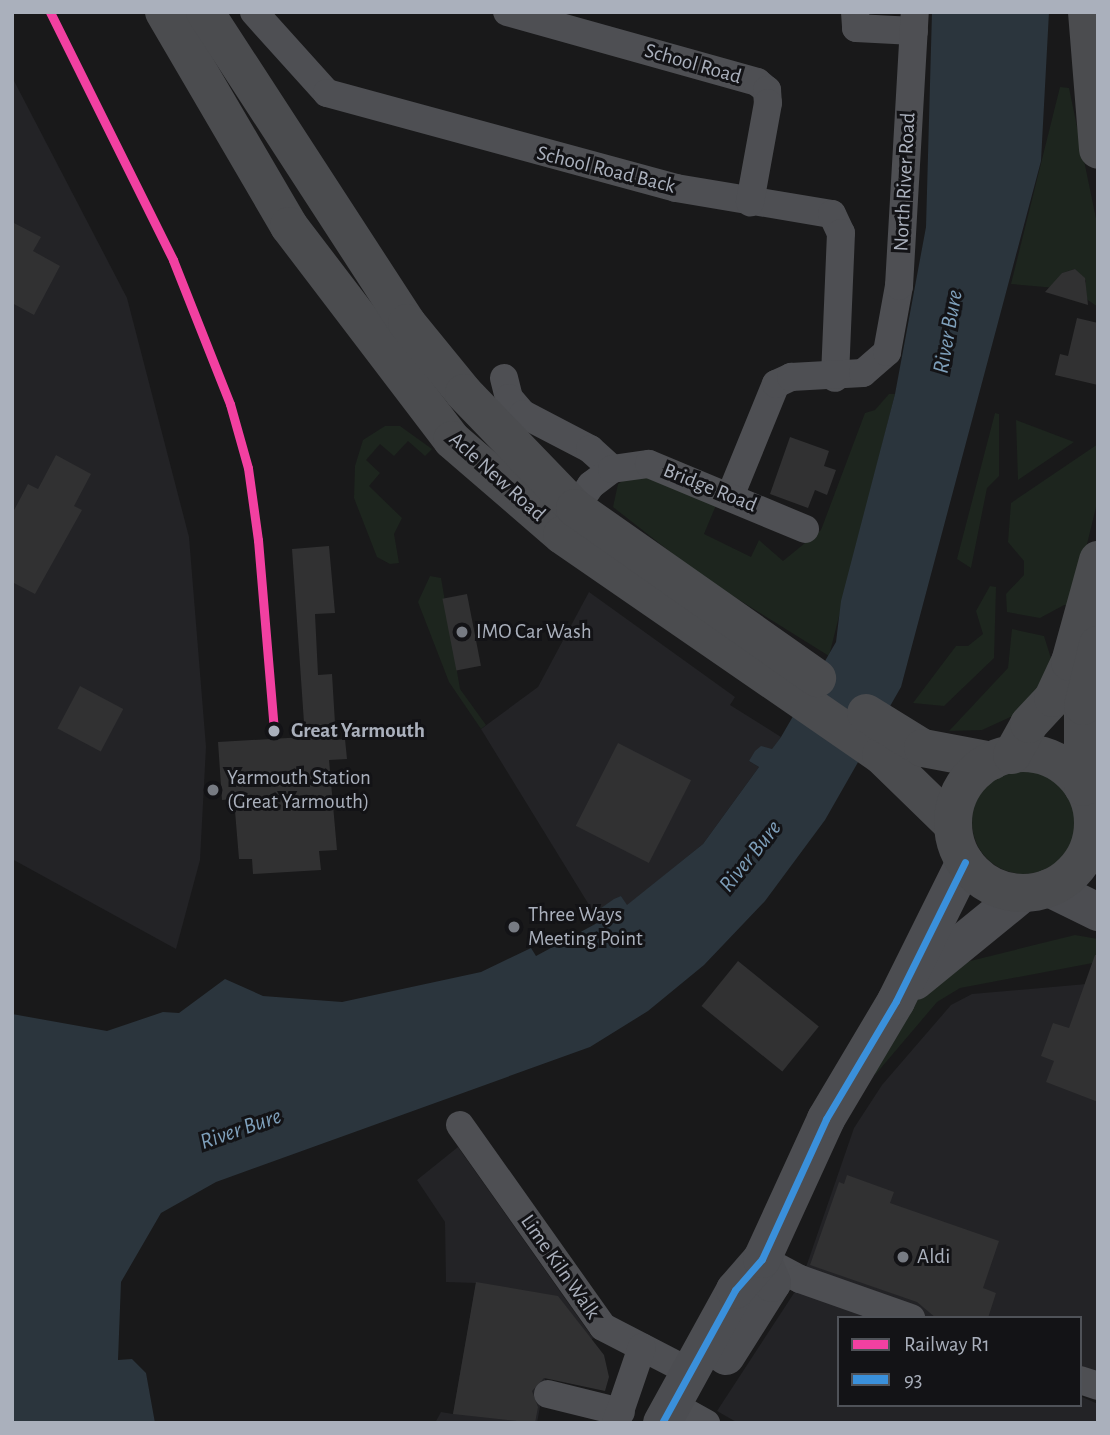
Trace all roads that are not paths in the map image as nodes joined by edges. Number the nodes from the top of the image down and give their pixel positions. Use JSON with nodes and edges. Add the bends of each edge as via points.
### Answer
{"nodes":[{"id":1,"x":164,"y":12,"type":"edge"},
{"id":2,"x":205,"y":12,"type":"edge"},
{"id":3,"x":254,"y":12,"type":"edge"},
{"id":4,"x":507,"y":12,"type":"edge"},
{"id":5,"x":855,"y":12,"type":"edge"},
{"id":6,"x":914,"y":22,"type":"edge"},
{"id":7,"x":1091,"y":26,"type":"edge"},
{"id":8,"x":274,"y":125,"type":"junction"},
{"id":9,"x":1098,"y":150,"type":"edge"},
{"id":10,"x":750,"y":202,"type":"junction"},
{"id":11,"x":504,"y":378,"type":"dead end"},
{"id":12,"x":835,"y":378,"type":"junction"},
{"id":13,"x":458,"y":386,"type":"junction"},
{"id":14,"x":399,"y":389,"type":"junction"},
{"id":15,"x":612,"y":469,"type":"junction"},
{"id":16,"x":731,"y":494,"type":"junction"},
{"id":17,"x":575,"y":508,"type":"junction"},
{"id":18,"x":805,"y":529,"type":"dead end"},
{"id":19,"x":1098,"y":561,"type":"edge"},
{"id":20,"x":647,"y":576,"type":"junction"},
{"id":21,"x":1098,"y":645,"type":"edge"},
{"id":22,"x":888,"y":745,"type":"junction"},
{"id":23,"x":1002,"y":758,"type":"junction"},
{"id":24,"x":1083,"y":787,"type":"junction"},
{"id":25,"x":953,"y":825,"type":"junction"},
{"id":26,"x":1095,"y":833,"type":"edge"},
{"id":27,"x":965,"y":862,"type":"junction"},
{"id":28,"x":1036,"y":891,"type":"junction"},
{"id":29,"x":1098,"y":912,"type":"edge"},
{"id":30,"x":896,"y":1001,"type":"junction"},
{"id":31,"x":460,"y":1125,"type":"dead end"},
{"id":32,"x":762,"y":1259,"type":"junction"},
{"id":33,"x":905,"y":1316,"type":"edge"},
{"id":34,"x":642,"y":1347,"type":"junction"},
{"id":35,"x":548,"y":1394,"type":"dead end"},
{"id":36,"x":676,"y":1400,"type":"edge"},
{"id":37,"x":618,"y":1417,"type":"edge"},
{"id":38,"x":706,"y":1423,"type":"edge"}],
"edges":[{"from":1,"to":14,"type":"main road","name":"Acle New Road","via":[[289,226]]},
{"from":2,"to":8,"type":"main road","name":"Acle New Road"},
{"from":3,"to":10,"type":"street","name":"School Road Back","via":[[327,93],[526,151]]},
{"from":4,"to":10,"type":"street","name":"School Road","via":[[757,82],[767,90],[768,103]]},
{"from":5,"to":6,"type":"street","via":[[856,27]]},
{"from":6,"to":12,"type":"street","name":"North River Road","via":[[899,286],[887,352],[863,373]]},
{"from":7,"to":9,"type":"main road"},
{"from":8,"to":13,"type":"main road","name":"Acle New Road","via":[[345,221],[407,323]]},
{"from":8,"to":14,"type":"main road","via":[[279,158],[413,356]]},
{"from":10,"to":12,"type":"street","name":"School Road Back","via":[[824,210],[838,223]]},
{"from":11,"to":15,"type":"street","via":[[509,398],[523,414],[590,449]]},
{"from":12,"to":16,"type":"street","via":[[791,377],[776,384]]},
{"from":13,"to":14,"type":"main road","via":[[434,370]]},
{"from":13,"to":17,"type":"main road","name":"Acle New Road"},
{"from":14,"to":20,"type":"main road","name":"Acle New Road","via":[[562,535]]},
{"from":15,"to":16,"type":"street","name":"Bridge Road","via":[[649,464]]},
{"from":15,"to":17,"type":"street","via":[[590,485]]},
{"from":16,"to":18,"type":"street","name":"Bridge Road"},
{"from":17,"to":20,"type":"main road","name":"Acle New Road"},
{"from":19,"to":23,"type":"main road","via":[[1070,662],[1053,698]]},
{"from":20,"to":22,"type":"main road","name":"Acle New Road"},
{"from":21,"to":24,"type":"main road","via":[[1083,706]]},
{"from":22,"to":23,"type":"main road","name":"Acle New Road"},
{"from":22,"to":25,"type":"main road","name":"Acle New Road"},
{"from":23,"to":24,"type":"main road","via":[[1048,758]]},
{"from":23,"to":25,"type":"main road","via":[[967,782]]},
{"from":24,"to":26,"type":"main road"},
{"from":25,"to":27,"type":"main road"},
{"from":26,"to":28,"type":"main road","via":[[1080,865]]},
{"from":27,"to":28,"type":"main road","via":[[991,885]]},
{"from":27,"to":30,"type":"main road"},
{"from":28,"to":29,"type":"main road"},
{"from":28,"to":30,"type":"main road","via":[[929,966]]},
{"from":30,"to":32,"type":"main road","via":[[826,1119]]},
{"from":31,"to":34,"type":"street","name":"Lime Kiln Walk","via":[[603,1327]]},
{"from":32,"to":33,"type":"street","via":[[800,1279]]},
{"from":32,"to":36,"type":"main road","via":[[735,1290]]},
{"from":34,"to":36,"type":"street","name":"Lime Kiln Walk"},
{"from":34,"to":37,"type":"street"},
{"from":35,"to":37,"type":"street"},
{"from":36,"to":38,"type":"street","name":"Lime Kiln Walk"}]}
